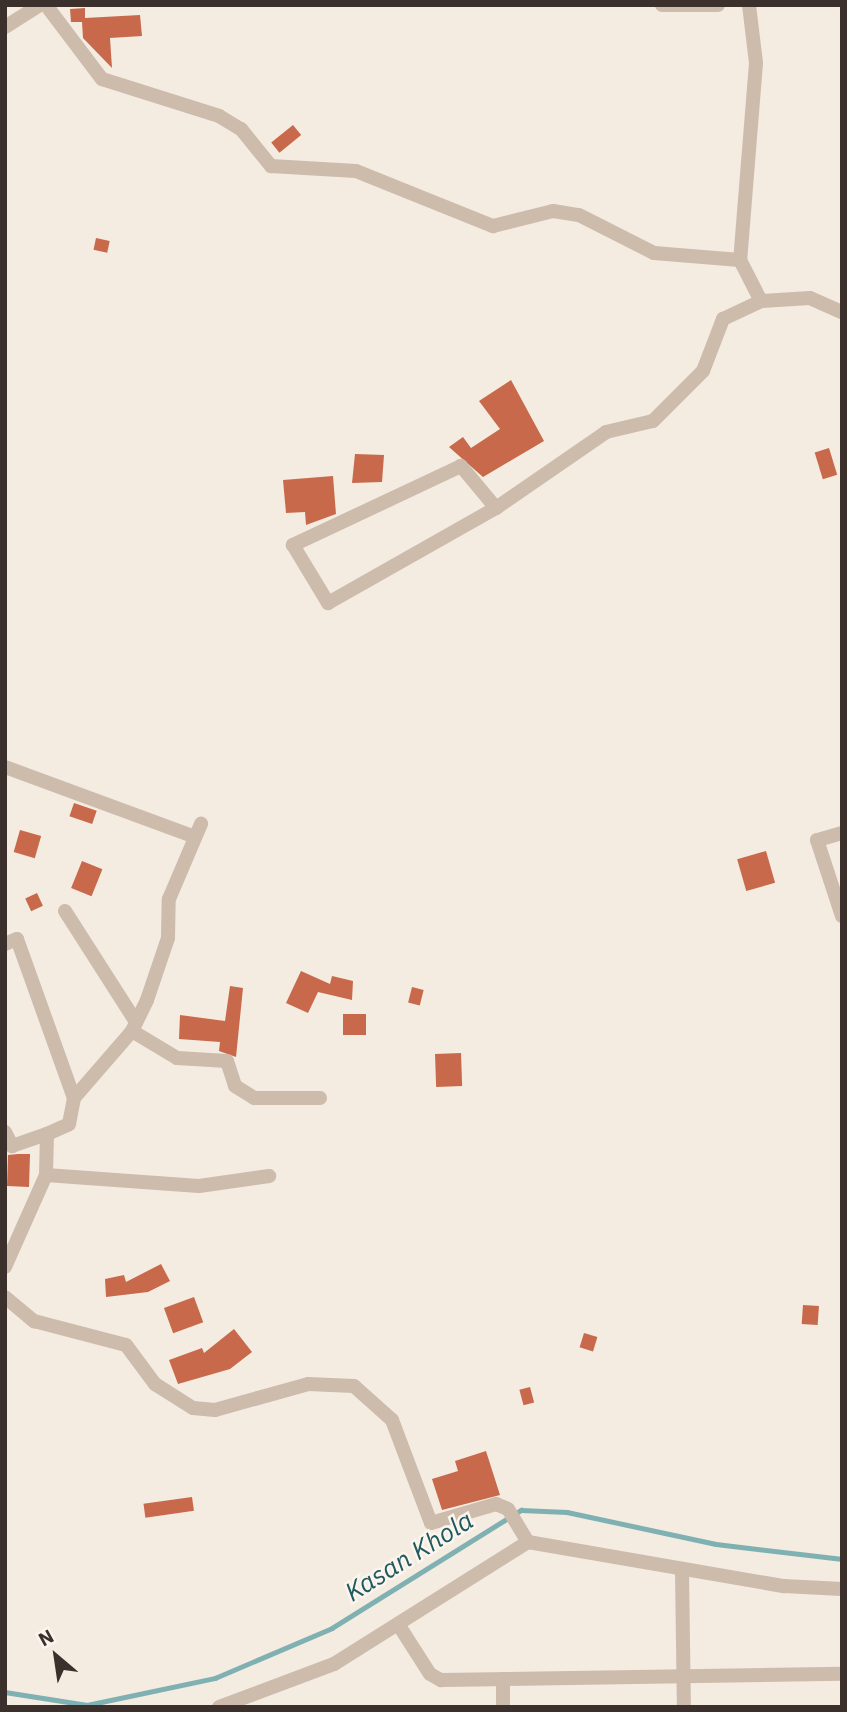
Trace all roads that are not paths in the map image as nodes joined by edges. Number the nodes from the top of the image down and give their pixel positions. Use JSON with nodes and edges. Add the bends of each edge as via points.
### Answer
{"nodes":[{"id":1,"x":43,"y":5,"type":"edge"},
{"id":2,"x":663,"y":5,"type":"edge"},
{"id":3,"x":718,"y":5,"type":"edge"},
{"id":4,"x":749,"y":5,"type":"edge"},
{"id":5,"x":5,"y":27,"type":"edge"},
{"id":6,"x":740,"y":260,"type":"junction"},
{"id":7,"x":761,"y":301,"type":"junction"},
{"id":8,"x":842,"y":312,"type":"edge"},
{"id":9,"x":496,"y":508,"type":"junction"},
{"id":10,"x":5,"y":767,"type":"edge"},
{"id":11,"x":842,"y":833,"type":"edge"},
{"id":12,"x":65,"y":911,"type":"dead end"},
{"id":13,"x":842,"y":916,"type":"edge"},
{"id":14,"x":5,"y":944,"type":"edge"},
{"id":15,"x":134,"y":1027,"type":"junction"},
{"id":16,"x":74,"y":1098,"type":"junction"},
{"id":17,"x":320,"y":1098,"type":"dead end"},
{"id":18,"x":5,"y":1132,"type":"edge"},
{"id":19,"x":47,"y":1134,"type":"junction"},
{"id":20,"x":47,"y":1175,"type":"junction"},
{"id":21,"x":269,"y":1176,"type":"dead end"},
{"id":22,"x":5,"y":1267,"type":"edge"},
{"id":23,"x":5,"y":1297,"type":"edge"},
{"id":24,"x":528,"y":1542,"type":"junction"},
{"id":25,"x":682,"y":1571,"type":"junction"},
{"id":26,"x":842,"y":1589,"type":"edge"},
{"id":27,"x":398,"y":1624,"type":"junction"},
{"id":28,"x":842,"y":1674,"type":"edge"},
{"id":29,"x":503,"y":1679,"type":"junction"},
{"id":30,"x":684,"y":1679,"type":"junction"},
{"id":31,"x":238,"y":1704,"type":"edge"},
{"id":32,"x":219,"y":1707,"type":"edge"},
{"id":33,"x":503,"y":1707,"type":"edge"},
{"id":34,"x":684,"y":1707,"type":"edge"}],
"edges":[{"from":1,"to":5,"type":"street"},
{"from":1,"to":6,"type":"street","via":[[102,79],[219,117],[241,129],[271,166],[356,171],[493,226],[553,211],[579,215],[654,253]]},
{"from":2,"to":3,"type":"street"},
{"from":4,"to":6,"type":"street","via":[[756,63]]},
{"from":6,"to":7,"type":"street"},
{"from":7,"to":8,"type":"street","via":[[810,298]]},
{"from":7,"to":9,"type":"street","via":[[723,319],[703,372],[653,421],[606,432]]},
{"from":9,"to":9,"type":"street","via":[[328,603],[293,545],[461,466]]},
{"from":10,"to":15,"type":"street","via":[[198,830],[169,899],[168,939]]},
{"from":11,"to":13,"type":"street","via":[[817,840]]},
{"from":12,"to":15,"type":"street"},
{"from":14,"to":16,"type":"street","via":[[17,939]]},
{"from":15,"to":16,"type":"street"},
{"from":15,"to":17,"type":"street","via":[[177,1058],[227,1061],[235,1086],[254,1098]]},
{"from":16,"to":19,"type":"street","via":[[69,1124]]},
{"from":18,"to":19,"type":"street","via":[[12,1146]]},
{"from":19,"to":20,"type":"street"},
{"from":20,"to":21,"type":"street","via":[[199,1186]]},
{"from":20,"to":22,"type":"street"},
{"from":23,"to":24,"type":"street","via":[[34,1321],[126,1345],[155,1384],[193,1408],[215,1409],[308,1384],[354,1386],[392,1420],[431,1523],[496,1504],[508,1508]]},
{"from":24,"to":25,"type":"street"},
{"from":24,"to":27,"type":"street"},
{"from":25,"to":26,"type":"street"},
{"from":25,"to":30,"type":"street"},
{"from":27,"to":29,"type":"street","via":[[435,1679]]},
{"from":27,"to":31,"type":"street","via":[[334,1664]]},
{"from":28,"to":30,"type":"street"},
{"from":29,"to":30,"type":"street"},
{"from":29,"to":33,"type":"street"},
{"from":30,"to":34,"type":"street"},
{"from":31,"to":32,"type":"street"}]}
